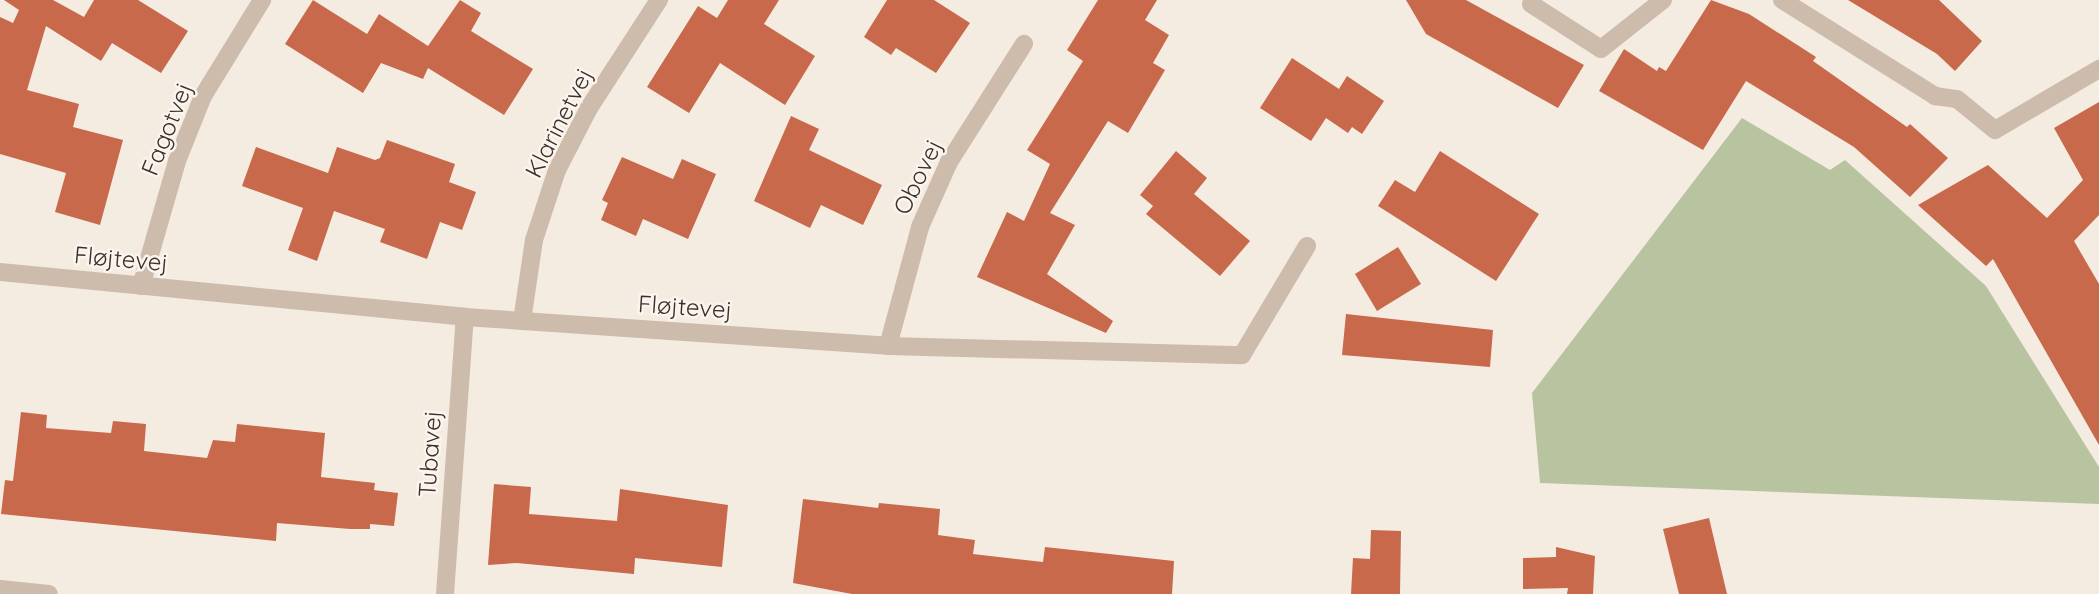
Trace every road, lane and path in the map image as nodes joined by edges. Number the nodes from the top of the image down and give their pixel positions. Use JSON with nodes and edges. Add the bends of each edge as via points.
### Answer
{"nodes":[{"id":1,"x":262,"y":0,"type":"edge"},
{"id":2,"x":659,"y":0,"type":"edge"},
{"id":3,"x":1663,"y":0,"type":"edge"},
{"id":4,"x":1782,"y":0,"type":"edge"},
{"id":5,"x":1531,"y":4,"type":"dead end"},
{"id":6,"x":1024,"y":44,"type":"dead end"},
{"id":7,"x":2099,"y":69,"type":"edge"},
{"id":8,"x":1307,"y":246,"type":"dead end"},
{"id":9,"x":0,"y":272,"type":"edge"},
{"id":10,"x":141,"y":286,"type":"junction"},
{"id":11,"x":465,"y":317,"type":"junction"},
{"id":12,"x":522,"y":321,"type":"junction"},
{"id":13,"x":888,"y":346,"type":"junction"},
{"id":14,"x":0,"y":589,"type":"edge"},
{"id":15,"x":49,"y":594,"type":"edge"},
{"id":16,"x":445,"y":594,"type":"edge"}],
"edges":[{"from":1,"to":10,"type":"street","name":"Fagotvej","via":[[203,96],[177,161]]},
{"from":2,"to":12,"type":"street","name":"Klarinetvej","via":[[589,108],[557,170],[534,240]]},
{"from":3,"to":5,"type":"street","via":[[1601,49]]},
{"from":4,"to":7,"type":"street","via":[[1935,96],[1957,99],[1995,130]]},
{"from":6,"to":13,"type":"street","name":"Obovej","via":[[949,162],[920,227]]},
{"from":8,"to":13,"type":"street","name":"Fløjtevej","via":[[1242,355]]},
{"from":9,"to":10,"type":"street","name":"Fløjtevej"},
{"from":10,"to":11,"type":"street","name":"Fløjtevej"},
{"from":11,"to":12,"type":"street","name":"Fløjtevej"},
{"from":11,"to":16,"type":"street","name":"Tubavej"},
{"from":12,"to":13,"type":"street","name":"Fløjtevej"},
{"from":14,"to":15,"type":"street"}]}
